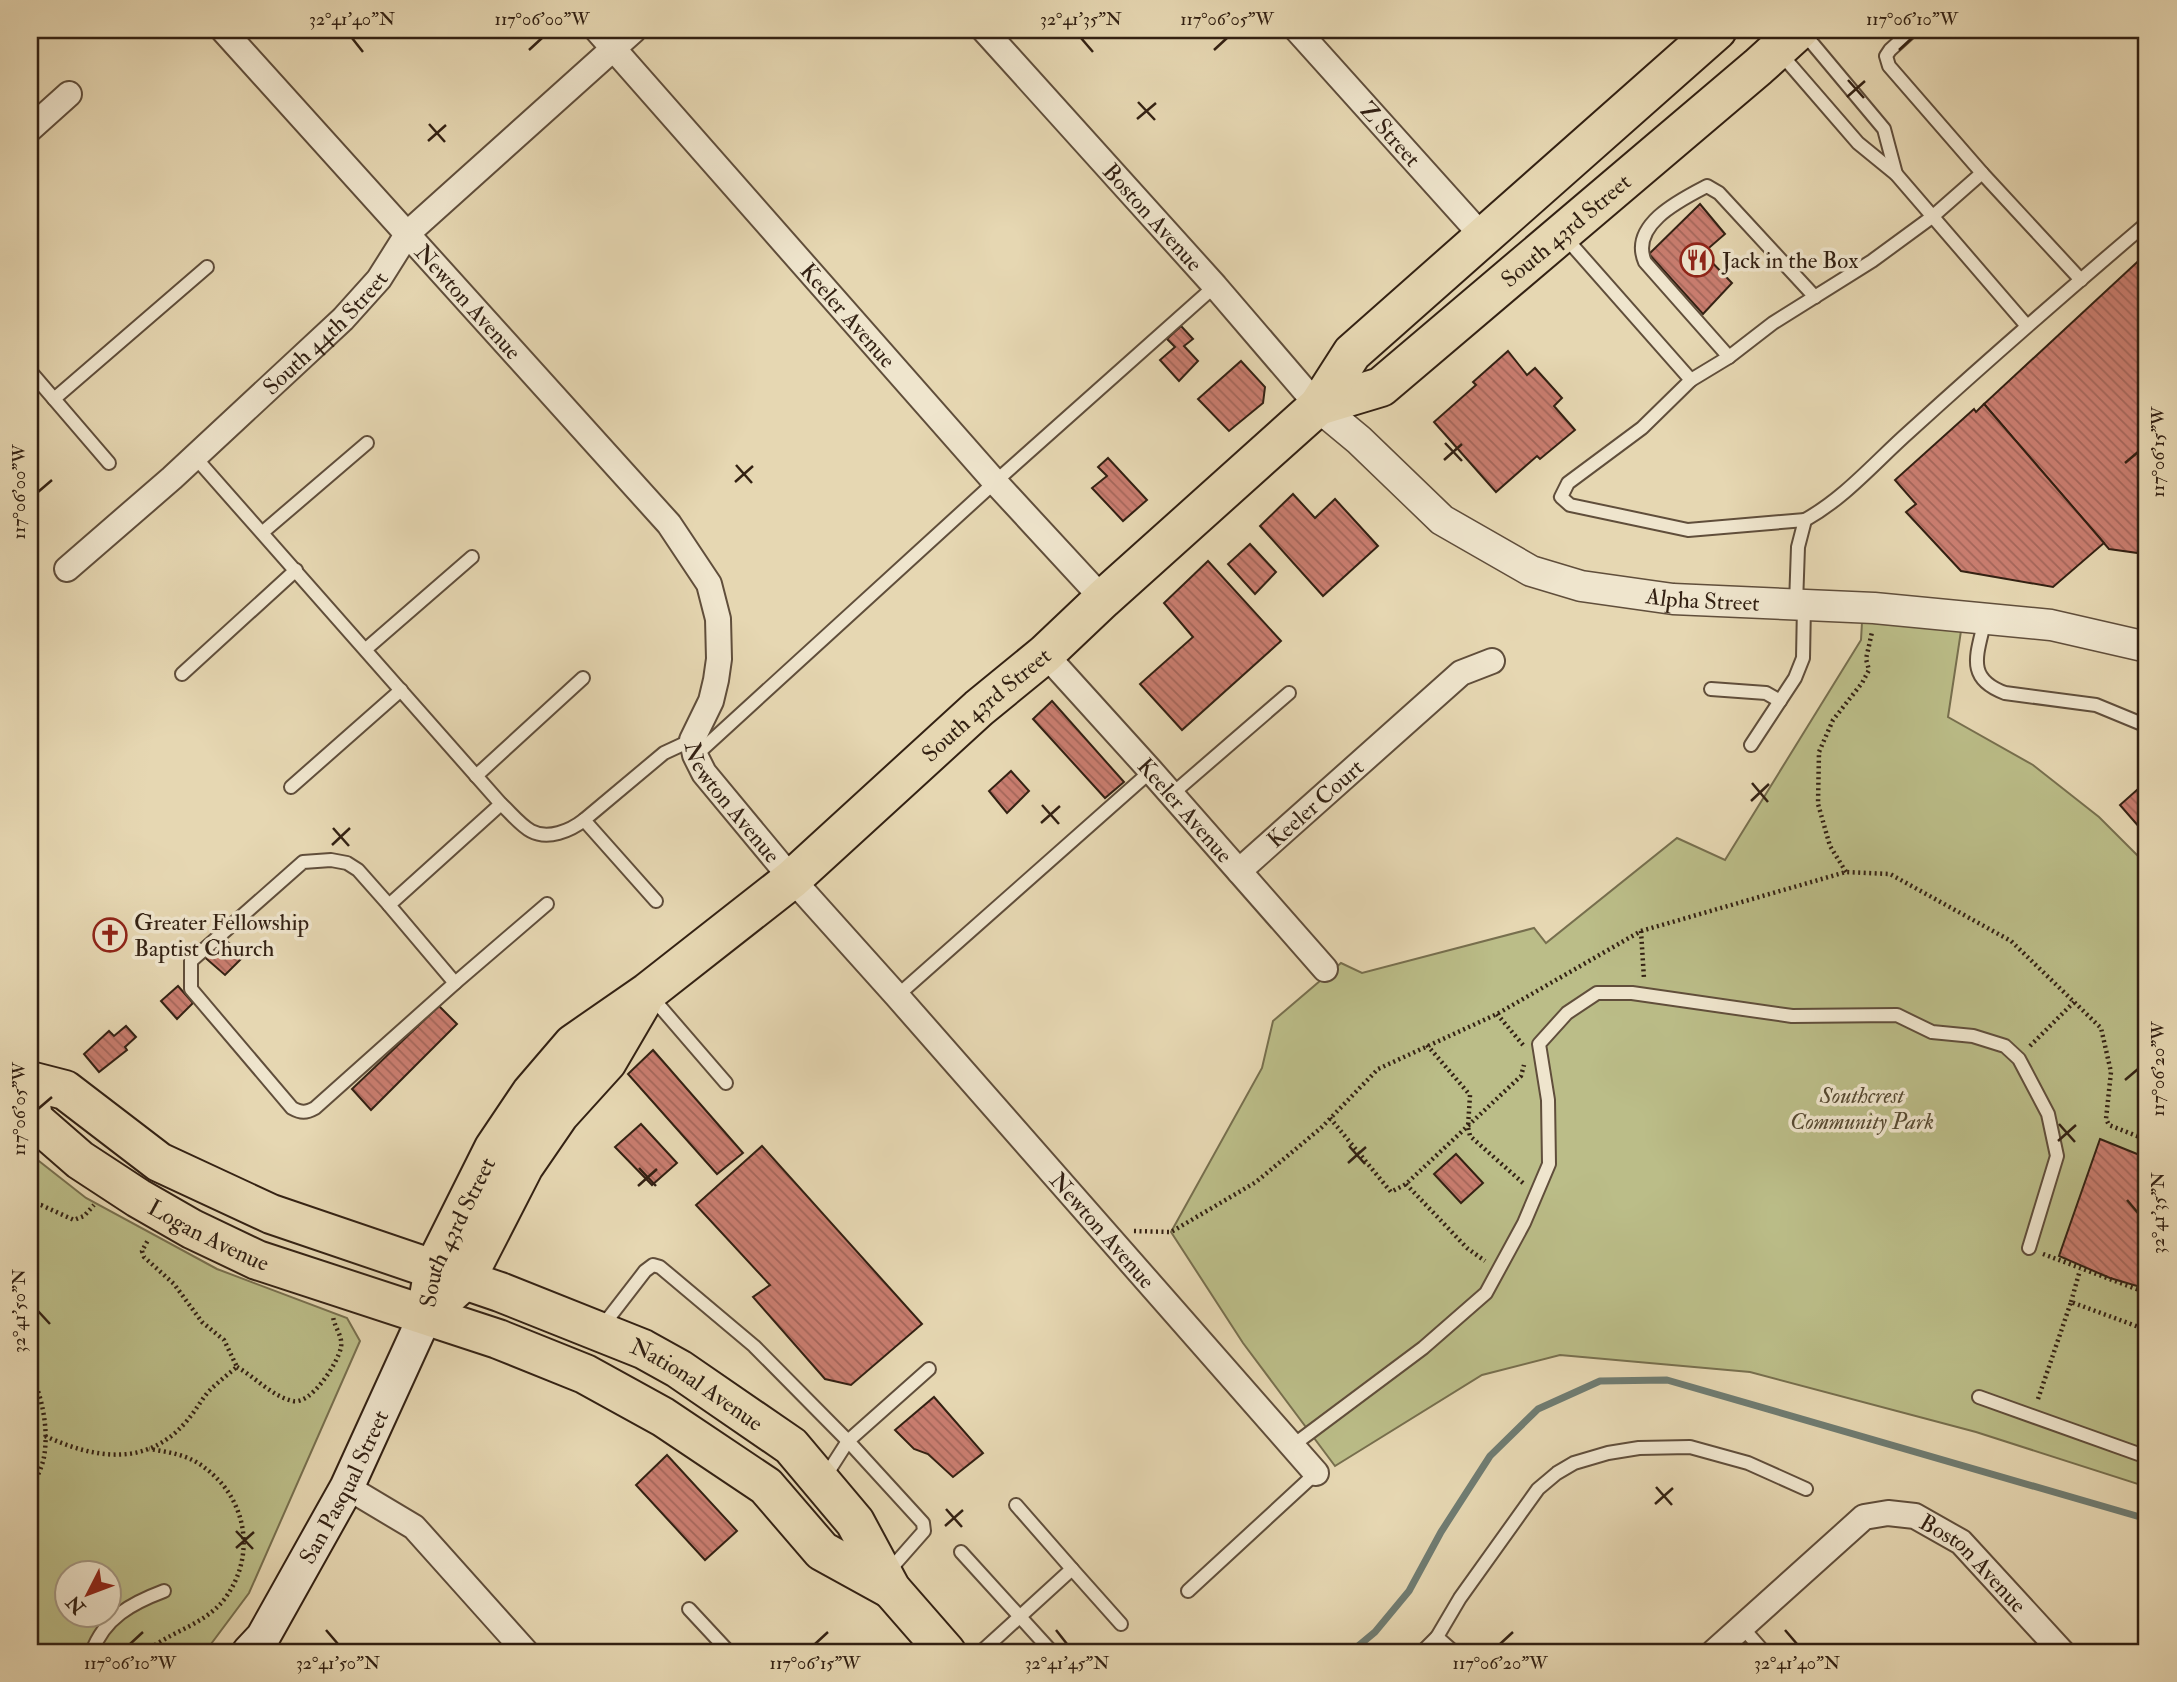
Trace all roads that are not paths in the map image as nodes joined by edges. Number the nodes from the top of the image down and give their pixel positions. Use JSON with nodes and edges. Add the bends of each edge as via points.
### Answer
{"nodes":[{"id":1,"x":223,"y":30,"type":"edge"},
{"id":2,"x":597,"y":30,"type":"edge"},
{"id":3,"x":634,"y":30,"type":"edge"},
{"id":4,"x":984,"y":30,"type":"edge"},
{"id":5,"x":1297,"y":30,"type":"edge"},
{"id":6,"x":1717,"y":30,"type":"edge"},
{"id":7,"x":1912,"y":30,"type":"edge"},
{"id":8,"x":1784,"y":35,"type":"edge"},
{"id":9,"x":613,"y":49,"type":"junction"},
{"id":10,"x":69,"y":94,"type":"dead end"},
{"id":11,"x":30,"y":129,"type":"edge"},
{"id":12,"x":1982,"y":173,"type":"junction"},
{"id":13,"x":1896,"y":174,"type":"junction"},
{"id":14,"x":1932,"y":217,"type":"junction"},
{"id":15,"x":2147,"y":223,"type":"edge"},
{"id":16,"x":408,"y":233,"type":"junction"},
{"id":17,"x":1562,"y":233,"type":"junction"},
{"id":18,"x":1484,"y":238,"type":"junction"},
{"id":19,"x":207,"y":267,"type":"dead end"},
{"id":20,"x":2081,"y":280,"type":"junction"},
{"id":21,"x":1215,"y":286,"type":"junction"},
{"id":22,"x":1815,"y":297,"type":"junction"},
{"id":23,"x":2027,"y":326,"type":"junction"},
{"id":24,"x":1729,"y":357,"type":"junction"},
{"id":25,"x":30,"y":371,"type":"edge"},
{"id":26,"x":1691,"y":380,"type":"junction"},
{"id":27,"x":54,"y":399,"type":"junction"},
{"id":28,"x":1318,"y":406,"type":"junction"},
{"id":29,"x":368,"y":443,"type":"dead end"},
{"id":30,"x":194,"y":456,"type":"junction"},
{"id":31,"x":109,"y":463,"type":"dead end"},
{"id":32,"x":995,"y":482,"type":"junction"},
{"id":33,"x":1805,"y":520,"type":"junction"},
{"id":34,"x":263,"y":532,"type":"junction"},
{"id":35,"x":472,"y":557,"type":"dead end"},
{"id":36,"x":67,"y":569,"type":"dead end"},
{"id":37,"x":296,"y":570,"type":"junction"},
{"id":38,"x":1102,"y":598,"type":"junction"},
{"id":39,"x":1800,"y":604,"type":"junction"},
{"id":40,"x":1985,"y":619,"type":"junction"},
{"id":41,"x":2147,"y":647,"type":"edge"},
{"id":42,"x":366,"y":649,"type":"junction"},
{"id":43,"x":1045,"y":654,"type":"junction"},
{"id":44,"x":1492,"y":661,"type":"dead end"},
{"id":45,"x":182,"y":674,"type":"dead end"},
{"id":46,"x":583,"y":678,"type":"dead end"},
{"id":47,"x":1711,"y":689,"type":"dead end"},
{"id":48,"x":401,"y":690,"type":"junction"},
{"id":49,"x":1289,"y":693,"type":"dead end"},
{"id":50,"x":1780,"y":701,"type":"junction"},
{"id":51,"x":2147,"y":726,"type":"edge"},
{"id":52,"x":1751,"y":745,"type":"dead end"},
{"id":53,"x":694,"y":748,"type":"junction"},
{"id":54,"x":1151,"y":771,"type":"junction"},
{"id":55,"x":476,"y":776,"type":"junction"},
{"id":56,"x":291,"y":787,"type":"dead end"},
{"id":57,"x":1171,"y":795,"type":"junction"},
{"id":58,"x":500,"y":804,"type":"junction"},
{"id":59,"x":584,"y":820,"type":"junction"},
{"id":60,"x":1239,"y":871,"type":"junction"},
{"id":61,"x":792,"y":878,"type":"junction"},
{"id":62,"x":656,"y":901,"type":"dead end"},
{"id":63,"x":547,"y":904,"type":"dead end"},
{"id":64,"x":389,"y":905,"type":"junction"},
{"id":65,"x":1325,"y":969,"type":"dead end"},
{"id":66,"x":455,"y":983,"type":"junction"},
{"id":67,"x":648,"y":992,"type":"junction"},
{"id":68,"x":897,"y":996,"type":"junction"},
{"id":69,"x":30,"y":1081,"type":"edge"},
{"id":70,"x":726,"y":1083,"type":"dead end"},
{"id":71,"x":30,"y":1098,"type":"edge"},
{"id":72,"x":2029,"y":1248,"type":"road end"},
{"id":73,"x":450,"y":1273,"type":"junction"},
{"id":74,"x":426,"y":1314,"type":"junction"},
{"id":75,"x":599,"y":1331,"type":"junction"},
{"id":76,"x":929,"y":1368,"type":"dead end"},
{"id":77,"x":1979,"y":1397,"type":"dead end"},
{"id":78,"x":663,"y":1417,"type":"junction"},
{"id":79,"x":848,"y":1441,"type":"junction"},
{"id":80,"x":1292,"y":1446,"type":"junction"},
{"id":81,"x":2147,"y":1457,"type":"edge"},
{"id":82,"x":1315,"y":1473,"type":"joint"},
{"id":83,"x":821,"y":1483,"type":"junction"},
{"id":84,"x":348,"y":1487,"type":"junction"},
{"id":85,"x":1807,"y":1489,"type":"dead end"},
{"id":86,"x":1016,"y":1504,"type":"dead end"},
{"id":87,"x":961,"y":1552,"type":"dead end"},
{"id":88,"x":1072,"y":1569,"type":"junction"},
{"id":89,"x":888,"y":1582,"type":"junction"},
{"id":90,"x":164,"y":1591,"type":"dead end"},
{"id":91,"x":1188,"y":1591,"type":"dead end"},
{"id":92,"x":689,"y":1609,"type":"dead end"},
{"id":93,"x":1021,"y":1616,"type":"junction"},
{"id":94,"x":1121,"y":1624,"type":"dead end"},
{"id":95,"x":1742,"y":1627,"type":"junction"},
{"id":96,"x":1437,"y":1637,"type":"junction"},
{"id":97,"x":939,"y":1650,"type":"edge"},
{"id":98,"x":92,"y":1652,"type":"edge"},
{"id":99,"x":249,"y":1652,"type":"edge"},
{"id":100,"x":526,"y":1652,"type":"edge"},
{"id":101,"x":729,"y":1652,"type":"edge"},
{"id":102,"x":981,"y":1652,"type":"edge"},
{"id":103,"x":1052,"y":1652,"type":"edge"},
{"id":104,"x":1422,"y":1652,"type":"edge"},
{"id":105,"x":1454,"y":1652,"type":"edge"},
{"id":106,"x":1714,"y":1652,"type":"edge"},
{"id":107,"x":1765,"y":1652,"type":"edge"},
{"id":108,"x":2062,"y":1652,"type":"edge"}],
"edges":[{"from":1,"to":16,"type":"street","name":"Newton Avenue"},
{"from":2,"to":9,"type":"street","name":"Keeler Avenue"},
{"from":3,"to":9,"type":"street","name":"South 44th Street"},
{"from":4,"to":21,"type":"street","name":"Boston Avenue"},
{"from":5,"to":18,"type":"street","name":"Z Street"},
{"from":6,"to":18,"type":"main road","name":"South 43rd Street"},
{"from":7,"to":12,"type":"lane","via":[[1889,50],[1889,66]]},
{"from":8,"to":13,"type":"lane","via":[[1857,143]]},
{"from":8,"to":13,"type":"lane","via":[[1884,129]]},
{"from":8,"to":17,"type":"main road","name":"South 43rd Street"},
{"from":9,"to":16,"type":"street","name":"South 44th Street"},
{"from":9,"to":32,"type":"street","name":"Keeler Avenue"},
{"from":10,"to":11,"type":"street"},
{"from":12,"to":14,"type":"lane"},
{"from":12,"to":20,"type":"lane"},
{"from":13,"to":14,"type":"lane"},
{"from":14,"to":22,"type":"lane"},
{"from":14,"to":23,"type":"lane"},
{"from":15,"to":20,"type":"lane"},
{"from":16,"to":30,"type":"street","name":"South 44th Street","via":[[379,279],[343,319]]},
{"from":16,"to":53,"type":"street","name":"Newton Avenue","via":[[669,524],[709,584],[718,619],[719,659]]},
{"from":17,"to":26,"type":"lane"},
{"from":17,"to":28,"type":"main road","name":"South 43rd Street","via":[[1381,387]]},
{"from":18,"to":28,"type":"main road","name":"South 43rd Street","via":[[1352,352]]},
{"from":19,"to":27,"type":"lane"},
{"from":20,"to":23,"type":"lane"},
{"from":21,"to":28,"type":"street","name":"Boston Avenue"},
{"from":21,"to":32,"type":"lane"},
{"from":22,"to":24,"type":"lane"},
{"from":22,"to":24,"type":"lane","via":[[1719,193],[1707,186],[1682,200],[1648,229],[1641,252]]},
{"from":23,"to":33,"type":"lane","via":[[1830,507]]},
{"from":24,"to":26,"type":"lane"},
{"from":25,"to":27,"type":"lane"},
{"from":26,"to":33,"type":"lane","via":[[1642,428],[1567,483],[1561,497],[1570,505],[1688,530]]},
{"from":27,"to":31,"type":"lane"},
{"from":28,"to":38,"type":"main road","name":"South 43rd Street"},
{"from":28,"to":39,"type":"street","name":"Alpha Street","via":[[1442,520],[1531,571],[1581,586],[1673,599]]},
{"from":29,"to":34,"type":"lane"},
{"from":30,"to":34,"type":"lane"},
{"from":30,"to":36,"type":"street","name":"South 44th Street"},
{"from":32,"to":38,"type":"street","name":"Keeler Avenue"},
{"from":32,"to":53,"type":"lane"},
{"from":33,"to":39,"type":"lane","via":[[1798,547]]},
{"from":34,"to":37,"type":"lane"},
{"from":35,"to":42,"type":"lane"},
{"from":37,"to":42,"type":"lane"},
{"from":37,"to":45,"type":"lane"},
{"from":38,"to":43,"type":"main road","name":"South 43rd Street"},
{"from":39,"to":40,"type":"street","name":"Alpha Street"},
{"from":39,"to":50,"type":"lane","via":[[1802,659]]},
{"from":40,"to":41,"type":"street","name":"Alpha Street","via":[[2051,625]]},
{"from":40,"to":51,"type":"lane","via":[[1975,664],[1993,689],[2096,705]]},
{"from":42,"to":48,"type":"lane"},
{"from":43,"to":54,"type":"street","name":"Keeler Avenue"},
{"from":43,"to":61,"type":"main road","name":"South 43rd Street"},
{"from":44,"to":60,"type":"street","name":"Keeler Court","via":[[1461,673]]},
{"from":46,"to":55,"type":"lane"},
{"from":47,"to":50,"type":"lane","via":[[1766,693]]},
{"from":48,"to":55,"type":"lane"},
{"from":48,"to":56,"type":"lane"},
{"from":49,"to":57,"type":"lane"},
{"from":50,"to":52,"type":"lane"},
{"from":53,"to":59,"type":"lane","via":[[663,753]]},
{"from":53,"to":61,"type":"street","name":"Newton Avenue","via":[[704,773]]},
{"from":54,"to":57,"type":"street","name":"Keeler Avenue"},
{"from":54,"to":68,"type":"lane"},
{"from":55,"to":58,"type":"lane"},
{"from":57,"to":60,"type":"street","name":"Keeler Avenue"},
{"from":58,"to":59,"type":"lane","via":[[530,831],[543,834],[573,829]]},
{"from":58,"to":64,"type":"lane"},
{"from":59,"to":62,"type":"lane"},
{"from":60,"to":65,"type":"street","name":"Keeler Avenue"},
{"from":61,"to":67,"type":"main road","name":"South 43rd Street"},
{"from":61,"to":68,"type":"street","name":"Newton Avenue"},
{"from":63,"to":66,"type":"lane"},
{"from":64,"to":66,"type":"lane"},
{"from":64,"to":66,"type":"lane","via":[[348,863],[303,863],[191,961],[191,989],[292,1108],[308,1112]]},
{"from":67,"to":70,"type":"lane"},
{"from":67,"to":73,"type":"main road","name":"South 43rd Street","via":[[607,1062],[559,1115]]},
{"from":68,"to":80,"type":"street","name":"Newton Avenue"},
{"from":69,"to":73,"type":"main road","name":"Logan Avenue","via":[[65,1090],[159,1162],[271,1214]]},
{"from":71,"to":74,"type":"main road","name":"Logan Avenue","via":[[33,1119],[79,1160],[192,1229],[257,1260]]},
{"from":72,"to":80,"type":"lane","via":[[2057,1156],[2048,1114],[2019,1059],[2005,1046],[1973,1036],[1932,1032],[1897,1015],[1792,1016],[1644,995],[1597,993],[1567,1013],[1539,1044],[1548,1100],[1549,1164],[1486,1293]]},
{"from":73,"to":74,"type":"main road","name":"South 43rd Street"},
{"from":73,"to":75,"type":"main road","name":"National Avenue"},
{"from":74,"to":78,"type":"main road","name":"National Avenue","via":[[585,1374]]},
{"from":74,"to":84,"type":"main road","name":"San Pasqual Street"},
{"from":75,"to":79,"type":"lane","via":[[645,1271],[653,1265],[660,1267],[727,1321]]},
{"from":75,"to":83,"type":"main road","name":"National Avenue","via":[[679,1369],[791,1446]]},
{"from":76,"to":79,"type":"lane"},
{"from":77,"to":81,"type":"lane"},
{"from":78,"to":83,"type":"main road","via":[[708,1426],[803,1491]]},
{"from":78,"to":89,"type":"main road","name":"National Avenue","via":[[766,1486],[822,1551]]},
{"from":79,"to":83,"type":"lane"},
{"from":79,"to":89,"type":"lane","via":[[923,1523],[924,1531]]},
{"from":80,"to":82,"type":"street","name":"Newton Avenue"},
{"from":82,"to":91,"type":"lane"},
{"from":83,"to":89,"type":"main road","name":"National Avenue","via":[[855,1522]]},
{"from":84,"to":99,"type":"main road","name":"San Pasqual Street","via":[[263,1637]]},
{"from":84,"to":100,"type":"street","via":[[414,1527]]},
{"from":85,"to":96,"type":"lane","via":[[1748,1463],[1690,1447],[1608,1452],[1574,1463],[1538,1489]]},
{"from":86,"to":88,"type":"lane"},
{"from":87,"to":93,"type":"lane"},
{"from":88,"to":93,"type":"lane"},
{"from":88,"to":94,"type":"lane"},
{"from":89,"to":97,"type":"main road","name":"National Avenue"},
{"from":90,"to":98,"type":"lane","via":[[111,1620]]},
{"from":92,"to":101,"type":"lane"},
{"from":93,"to":102,"type":"lane"},
{"from":93,"to":103,"type":"lane"},
{"from":95,"to":106,"type":"street"},
{"from":95,"to":107,"type":"lane"},
{"from":95,"to":108,"type":"street","name":"Boston Avenue","via":[[1864,1517],[1888,1513],[1915,1516],[1961,1542]]},
{"from":96,"to":104,"type":"lane"},
{"from":96,"to":105,"type":"lane"}]}
